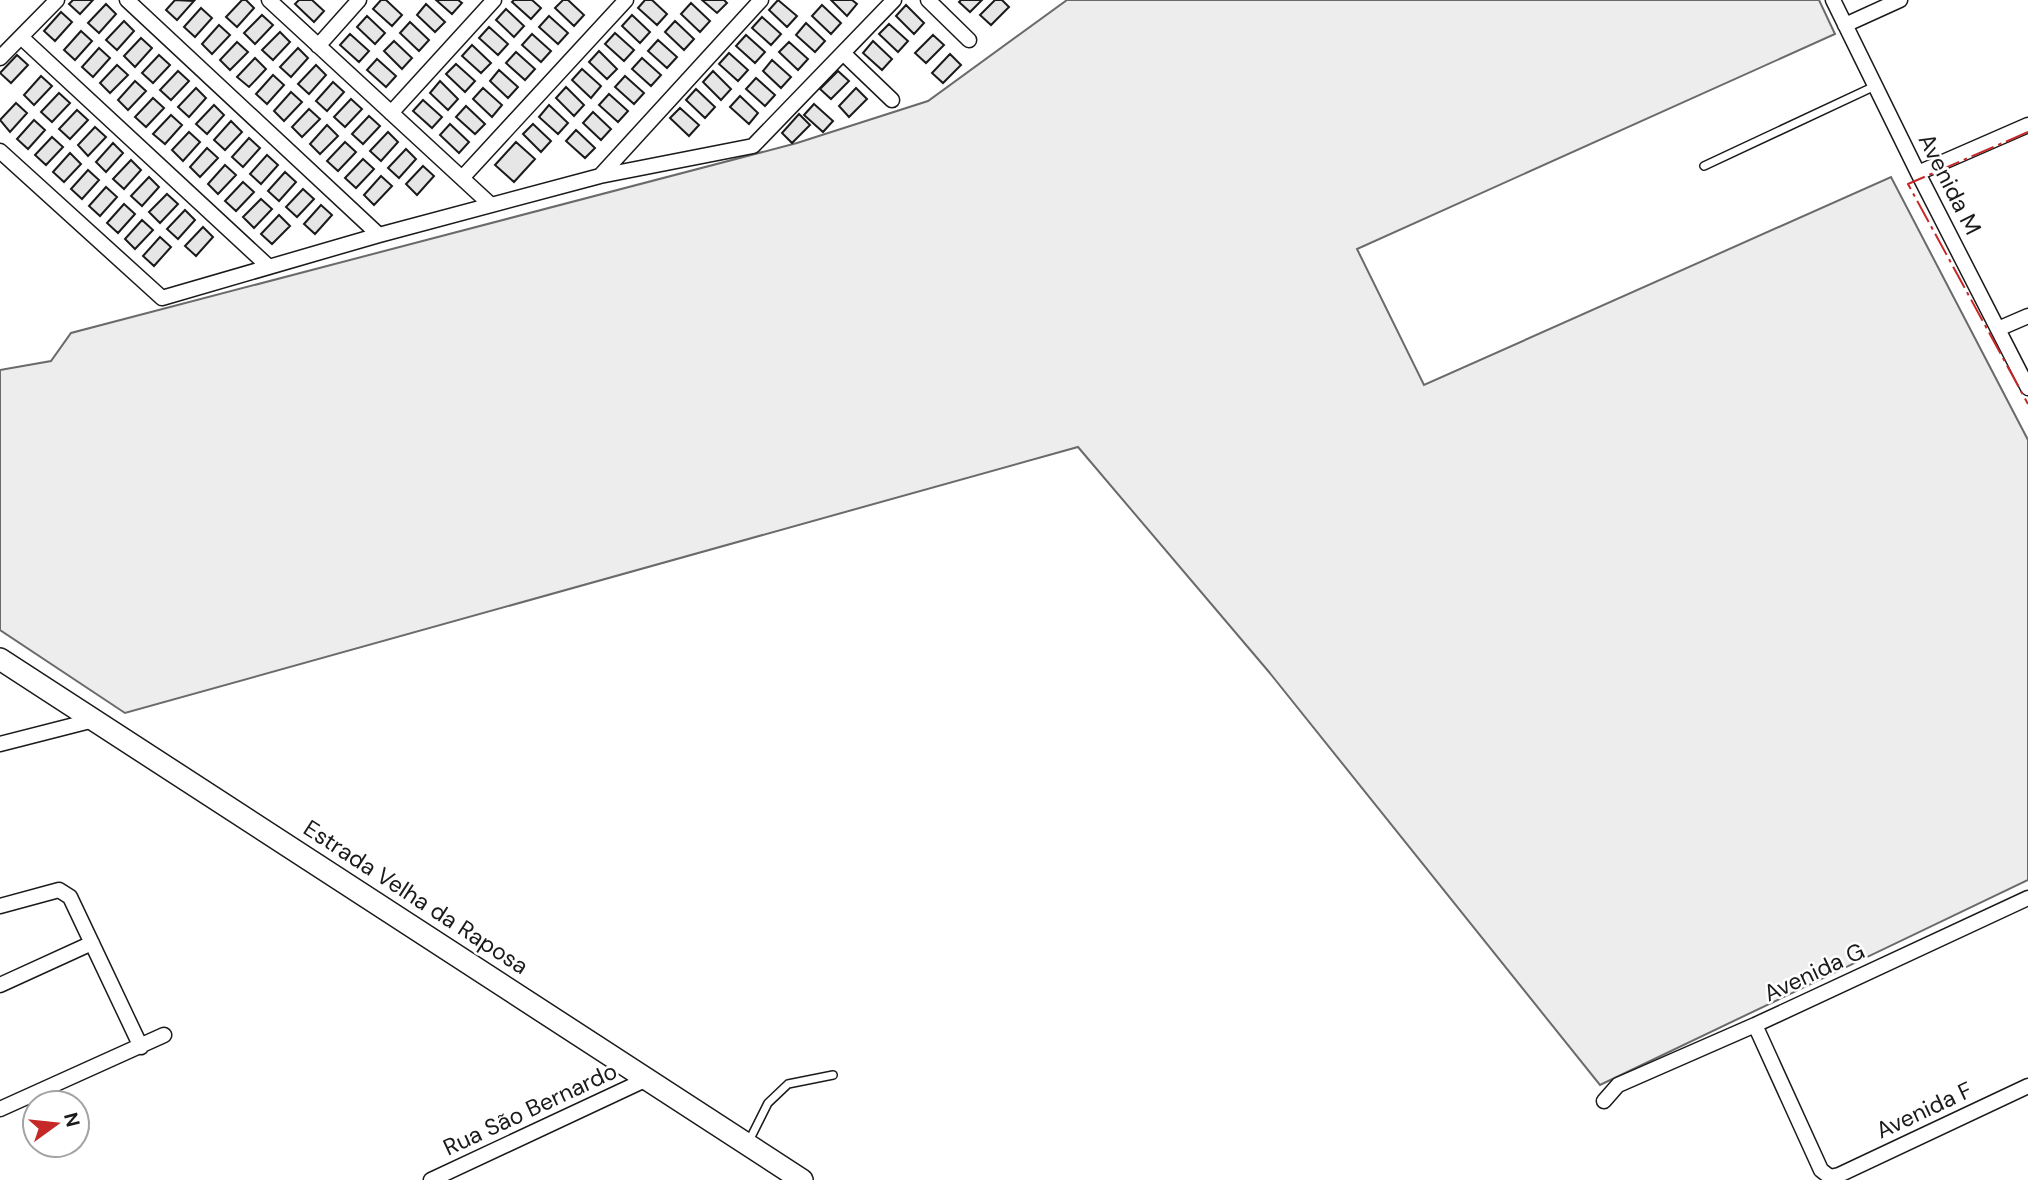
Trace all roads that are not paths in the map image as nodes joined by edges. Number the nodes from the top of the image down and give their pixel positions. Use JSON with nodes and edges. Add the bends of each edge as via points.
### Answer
{"nodes":[{"id":1,"x":57,"y":0,"type":"edge"},
{"id":2,"x":127,"y":0,"type":"edge"},
{"id":3,"x":268,"y":0,"type":"edge"},
{"id":4,"x":359,"y":0,"type":"edge"},
{"id":5,"x":494,"y":0,"type":"edge"},
{"id":6,"x":626,"y":0,"type":"edge"},
{"id":7,"x":761,"y":0,"type":"edge"},
{"id":8,"x":894,"y":0,"type":"edge"},
{"id":9,"x":929,"y":0,"type":"edge"},
{"id":10,"x":1833,"y":0,"type":"edge"},
{"id":11,"x":1900,"y":0,"type":"edge"},
{"id":12,"x":1845,"y":25,"type":"junction"},
{"id":13,"x":20,"y":37,"type":"junction"},
{"id":14,"x":969,"y":40,"type":"dead end"},
{"id":15,"x":318,"y":46,"type":"junction"},
{"id":16,"x":843,"y":53,"type":"junction"},
{"id":17,"x":0,"y":58,"type":"edge"},
{"id":18,"x":1875,"y":86,"type":"junction"},
{"id":19,"x":892,"y":100,"type":"dead end"},
{"id":20,"x":391,"y":113,"type":"junction"},
{"id":21,"x":2028,"y":125,"type":"edge"},
{"id":22,"x":0,"y":151,"type":"edge"},
{"id":23,"x":1704,"y":166,"type":"dead end"},
{"id":24,"x":1918,"y":173,"type":"junction"},
{"id":25,"x":600,"y":176,"type":"junction"},
{"id":26,"x":462,"y":178,"type":"junction"},
{"id":27,"x":491,"y":205,"type":"junction"},
{"id":28,"x":379,"y":235,"type":"junction"},
{"id":29,"x":269,"y":267,"type":"junction"},
{"id":30,"x":2028,"y":316,"type":"edge"},
{"id":31,"x":1998,"y":329,"type":"junction"},
{"id":32,"x":2028,"y":388,"type":"edge"},
{"id":33,"x":0,"y":659,"type":"edge"},
{"id":34,"x":94,"y":720,"type":"junction"},
{"id":35,"x":0,"y":744,"type":"edge"},
{"id":36,"x":2028,"y":898,"type":"edge"},
{"id":37,"x":0,"y":906,"type":"edge"},
{"id":38,"x":92,"y":943,"type":"junction"},
{"id":39,"x":0,"y":985,"type":"edge"},
{"id":40,"x":1755,"y":1025,"type":"junction"},
{"id":41,"x":164,"y":1035,"type":"dead end"},
{"id":42,"x":141,"y":1047,"type":"junction"},
{"id":43,"x":833,"y":1075,"type":"dead end"},
{"id":44,"x":647,"y":1079,"type":"junction"},
{"id":45,"x":2028,"y":1086,"type":"edge"},
{"id":46,"x":1604,"y":1101,"type":"dead end"},
{"id":47,"x":0,"y":1110,"type":"edge"},
{"id":48,"x":748,"y":1144,"type":"junction"},
{"id":49,"x":431,"y":1180,"type":"edge"},
{"id":50,"x":802,"y":1180,"type":"edge"}],
"edges":[{"from":1,"to":13,"type":"street"},
{"from":2,"to":28,"type":"street"},
{"from":3,"to":15,"type":"street"},
{"from":4,"to":15,"type":"street"},
{"from":5,"to":20,"type":"street"},
{"from":6,"to":26,"type":"street"},
{"from":7,"to":25,"type":"street"},
{"from":8,"to":16,"type":"street"},
{"from":9,"to":14,"type":"street"},
{"from":10,"to":12,"type":"street","name":"Avenida M"},
{"from":11,"to":12,"type":"street"},
{"from":12,"to":18,"type":"street","name":"Avenida M"},
{"from":13,"to":17,"type":"street"},
{"from":13,"to":29,"type":"street"},
{"from":15,"to":20,"type":"street"},
{"from":16,"to":19,"type":"street"},
{"from":16,"to":25,"type":"street","via":[[753,146]]},
{"from":18,"to":23,"type":"lane"},
{"from":18,"to":24,"type":"street","name":"Avenida M"},
{"from":20,"to":26,"type":"street"},
{"from":21,"to":24,"type":"street"},
{"from":22,"to":29,"type":"street","via":[[162,298]]},
{"from":24,"to":31,"type":"street","name":"Avenida M"},
{"from":25,"to":27,"type":"street"},
{"from":26,"to":27,"type":"street"},
{"from":27,"to":28,"type":"street"},
{"from":28,"to":29,"type":"street"},
{"from":30,"to":31,"type":"street"},
{"from":31,"to":32,"type":"street","name":"Avenida M"},
{"from":33,"to":34,"type":"street","name":"Estrada Velha da Raposa"},
{"from":34,"to":35,"type":"street"},
{"from":34,"to":44,"type":"street","name":"Estrada Velha da Raposa"},
{"from":36,"to":40,"type":"street","name":"Avenida G"},
{"from":37,"to":38,"type":"street","via":[[60,890],[70,897]]},
{"from":38,"to":39,"type":"street"},
{"from":38,"to":42,"type":"street"},
{"from":40,"to":45,"type":"street","name":"Avenida F","via":[[1821,1170],[1830,1177]]},
{"from":40,"to":46,"type":"street","name":"Avenida G","via":[[1618,1085]]},
{"from":41,"to":42,"type":"street"},
{"from":42,"to":47,"type":"street"},
{"from":43,"to":48,"type":"lane","via":[[788,1084],[768,1103]]},
{"from":44,"to":48,"type":"street","name":"Estrada Velha da Raposa"},
{"from":44,"to":49,"type":"street","name":"Rua São Bernardo"},
{"from":48,"to":50,"type":"street","name":"Estrada Velha da Raposa"}]}
